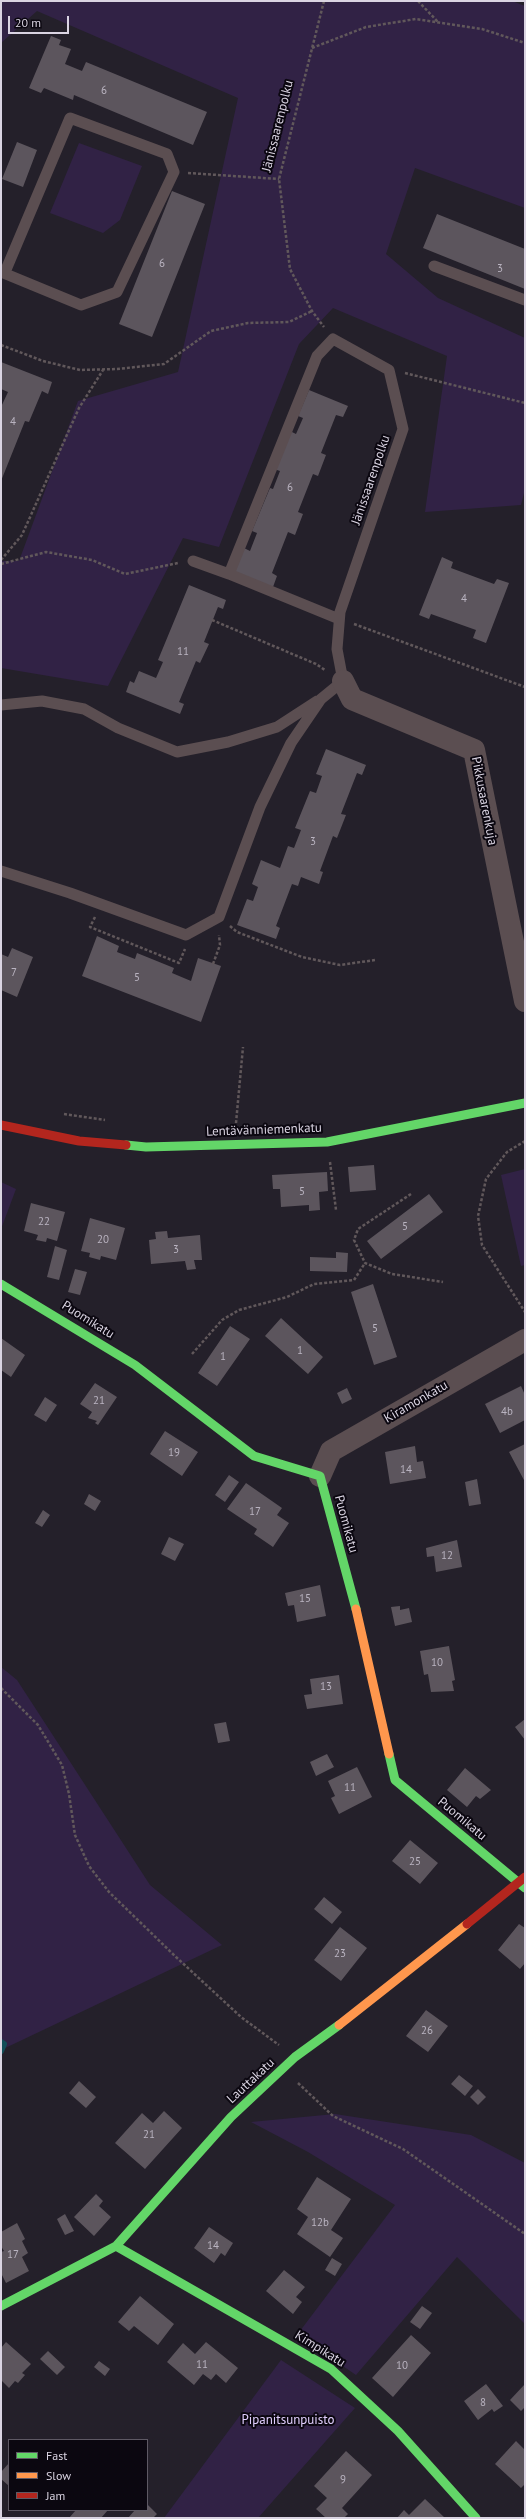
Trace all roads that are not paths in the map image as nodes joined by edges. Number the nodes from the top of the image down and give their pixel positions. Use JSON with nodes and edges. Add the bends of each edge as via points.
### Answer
{"nodes":[{"id":1,"x":434,"y":266,"type":"dead end"},
{"id":2,"x":3,"y":272,"type":"edge"},
{"id":3,"x":525,"y":300,"type":"edge"},
{"id":4,"x":193,"y":560,"type":"road end"},
{"id":5,"x":229,"y":574,"type":"junction"},
{"id":6,"x":339,"y":619,"type":"junction"},
{"id":7,"x":343,"y":681,"type":"junction"},
{"id":8,"x":321,"y":699,"type":"junction"},
{"id":9,"x":1,"y":705,"type":"edge"},
{"id":10,"x":1,"y":871,"type":"edge"},
{"id":11,"x":525,"y":1001,"type":"edge"},
{"id":12,"x":525,"y":1103,"type":"edge"},
{"id":13,"x":1,"y":1125,"type":"edge"},
{"id":14,"x":1,"y":1284,"type":"edge"},
{"id":15,"x":525,"y":1340,"type":"edge"},
{"id":16,"x":320,"y":1476,"type":"junction"},
{"id":17,"x":523,"y":1882,"type":"edge"},
{"id":18,"x":116,"y":2246,"type":"junction"},
{"id":19,"x":1,"y":2306,"type":"edge"},
{"id":20,"x":476,"y":2518,"type":"edge"}],
"edges":[{"from":1,"to":3,"type":"lane"},
{"from":2,"to":2,"type":"lane","via":[[81,305],[117,292],[174,172],[167,154],[70,118]]},
{"from":4,"to":5,"type":"lane"},
{"from":5,"to":6,"type":"lane"},
{"from":5,"to":6,"type":"lane","name":"Jänissaarenpolku","via":[[318,356],[333,339],[389,370],[403,429]]},
{"from":6,"to":7,"type":"lane","name":"Jänissaarenpolku","via":[[336,649]]},
{"from":7,"to":8,"type":"lane"},
{"from":7,"to":11,"type":"street","name":"Pikkusaarenkuja","via":[[352,699],[474,750]]},
{"from":8,"to":9,"type":"lane","via":[[276,727],[228,742],[177,752],[118,728],[84,709],[42,702]]},
{"from":8,"to":10,"type":"lane","via":[[291,743],[260,807],[219,917],[186,935]]},
{"from":12,"to":13,"type":"street","name":"Lentävänniemenkatu","via":[[327,1142],[146,1147],[79,1141]]},
{"from":14,"to":16,"type":"street","name":"Puomikatu","via":[[135,1365],[254,1456]]},
{"from":15,"to":16,"type":"street","name":"Kiramonkatu","via":[[331,1451]]},
{"from":16,"to":17,"type":"street","name":"Puomikatu","via":[[359,1622],[395,1780]]},
{"from":17,"to":18,"type":"street","name":"Lauttakatu","via":[[365,2006],[295,2057],[231,2117]]},
{"from":18,"to":19,"type":"street","name":"Lauttakatu"},
{"from":18,"to":20,"type":"street","name":"Kimpikatu","via":[[331,2369],[398,2431]]}]}
